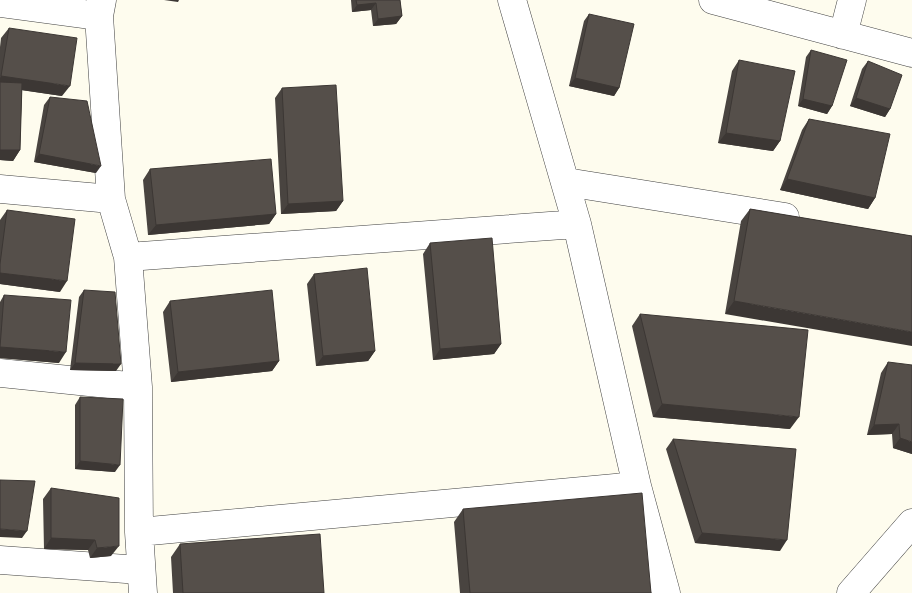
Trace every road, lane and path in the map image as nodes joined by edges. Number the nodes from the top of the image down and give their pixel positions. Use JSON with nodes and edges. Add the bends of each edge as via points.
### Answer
{"nodes":[{"id":1,"x":512,"y":0,"type":"edge"},
{"id":2,"x":713,"y":0,"type":"edge"},
{"id":3,"x":852,"y":0,"type":"edge"},
{"id":4,"x":0,"y":3,"type":"edge"},
{"id":5,"x":101,"y":8,"type":"edge"},
{"id":6,"x":843,"y":35,"type":"junction"},
{"id":7,"x":912,"y":53,"type":"edge"},
{"id":8,"x":566,"y":182,"type":"junction"},
{"id":9,"x":0,"y":189,"type":"edge"},
{"id":10,"x":111,"y":200,"type":"junction"},
{"id":11,"x":806,"y":221,"type":"edge"},
{"id":12,"x":577,"y":224,"type":"junction"},
{"id":13,"x":128,"y":257,"type":"junction"},
{"id":14,"x":0,"y":373,"type":"edge"},
{"id":15,"x":138,"y":387,"type":"junction"},
{"id":16,"x":637,"y":486,"type":"junction"},
{"id":17,"x":912,"y":523,"type":"edge"},
{"id":18,"x":139,"y":532,"type":"junction"},
{"id":19,"x":0,"y":560,"type":"edge"},
{"id":20,"x":142,"y":582,"type":"edge"},
{"id":21,"x":666,"y":593,"type":"edge"},
{"id":22,"x":851,"y":593,"type":"edge"}],
"edges":[{"from":1,"to":8,"type":"street"},
{"from":2,"to":6,"type":"street"},
{"from":3,"to":6,"type":"street"},
{"from":4,"to":5,"type":"street"},
{"from":5,"to":10,"type":"street"},
{"from":6,"to":7,"type":"street"},
{"from":8,"to":11,"type":"street"},
{"from":8,"to":12,"type":"street"},
{"from":9,"to":10,"type":"street"},
{"from":10,"to":13,"type":"street"},
{"from":12,"to":13,"type":"street"},
{"from":12,"to":16,"type":"street"},
{"from":13,"to":15,"type":"street"},
{"from":14,"to":15,"type":"street"},
{"from":15,"to":18,"type":"street"},
{"from":16,"to":18,"type":"street"},
{"from":16,"to":21,"type":"street"},
{"from":17,"to":22,"type":"street"},
{"from":18,"to":20,"type":"street"},
{"from":19,"to":20,"type":"street"}]}
